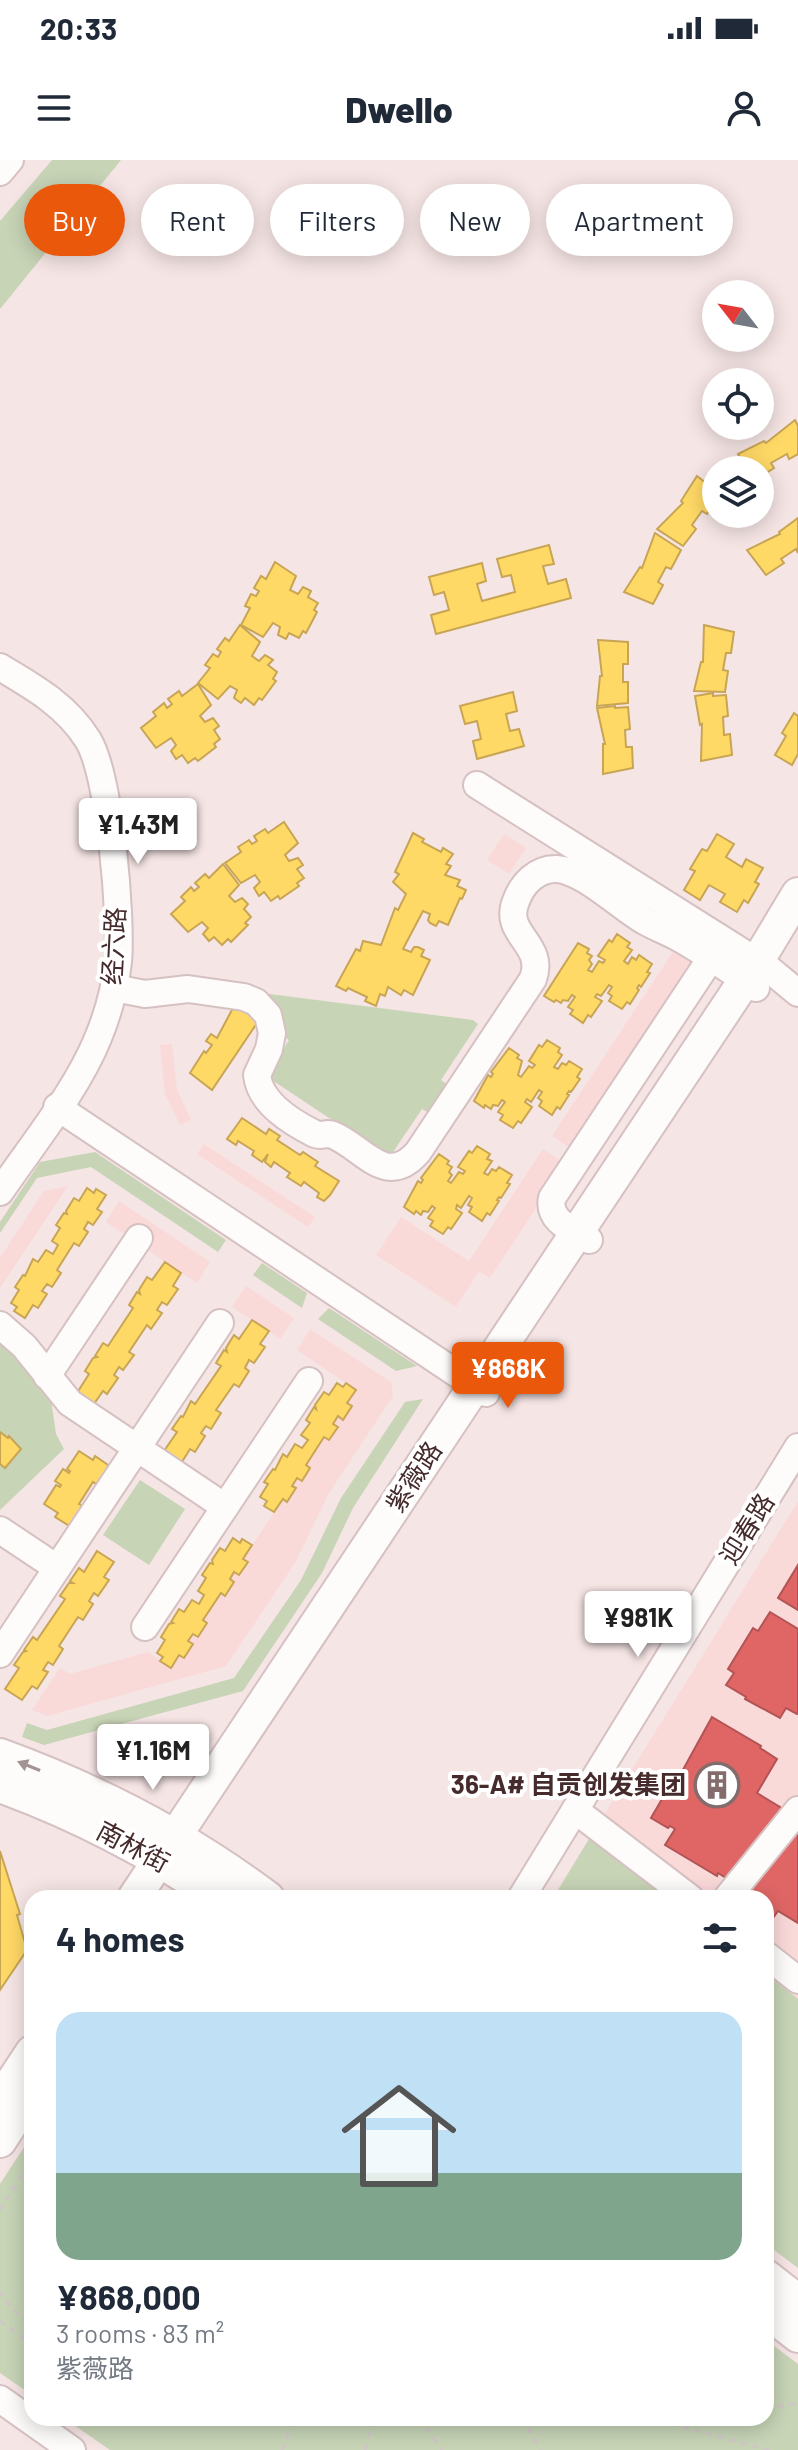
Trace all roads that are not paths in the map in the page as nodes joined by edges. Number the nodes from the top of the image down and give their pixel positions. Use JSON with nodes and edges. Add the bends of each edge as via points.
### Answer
{"nodes":[{"id":1,"x":10,"y":160,"type":"edge"},
{"id":2,"x":0,"y":172,"type":"edge"},
{"id":3,"x":0,"y":667,"type":"edge"},
{"id":4,"x":477,"y":785,"type":"dead end"},
{"id":5,"x":798,"y":894,"type":"edge"},
{"id":6,"x":798,"y":925,"type":"edge"},
{"id":7,"x":711,"y":958,"type":"junction"},
{"id":8,"x":756,"y":975,"type":"junction"},
{"id":9,"x":114,"y":988,"type":"junction"},
{"id":10,"x":798,"y":993,"type":"edge"},
{"id":11,"x":57,"y":1107,"type":"junction"},
{"id":12,"x":0,"y":1192,"type":"edge"},
{"id":13,"x":139,"y":1238,"type":"dead end"},
{"id":14,"x":589,"y":1240,"type":"junction"},
{"id":15,"x":220,"y":1323,"type":"dead end"},
{"id":16,"x":0,"y":1325,"type":"edge"},
{"id":17,"x":47,"y":1376,"type":"junction"},
{"id":18,"x":309,"y":1381,"type":"dead end"},
{"id":19,"x":480,"y":1389,"type":"junction"},
{"id":20,"x":798,"y":1447,"type":"edge"},
{"id":21,"x":137,"y":1448,"type":"junction"},
{"id":22,"x":225,"y":1507,"type":"junction"},
{"id":23,"x":0,"y":1530,"type":"edge"},
{"id":24,"x":57,"y":1568,"type":"junction"},
{"id":25,"x":145,"y":1627,"type":"dead end"},
{"id":26,"x":0,"y":1654,"type":"edge"},
{"id":27,"x":0,"y":1755,"type":"edge"},
{"id":28,"x":0,"y":1786,"type":"edge"},
{"id":29,"x":575,"y":1810,"type":"junction"},
{"id":30,"x":798,"y":1810,"type":"edge"},
{"id":31,"x":176,"y":1853,"type":"junction"},
{"id":32,"x":141,"y":1890,"type":"edge"},
{"id":33,"x":163,"y":1890,"type":"edge"},
{"id":34,"x":211,"y":1890,"type":"edge"},
{"id":35,"x":252,"y":1890,"type":"edge"},
{"id":36,"x":526,"y":1890,"type":"edge"},
{"id":37,"x":680,"y":1890,"type":"edge"},
{"id":38,"x":733,"y":1890,"type":"edge"},
{"id":39,"x":774,"y":1961,"type":"edge"},
{"id":40,"x":798,"y":1980,"type":"edge"},
{"id":41,"x":24,"y":2064,"type":"edge"},
{"id":42,"x":0,"y":2100,"type":"edge"},
{"id":43,"x":24,"y":2104,"type":"edge"},
{"id":44,"x":0,"y":2141,"type":"edge"},
{"id":45,"x":774,"y":2282,"type":"edge"},
{"id":46,"x":798,"y":2301,"type":"edge"},
{"id":47,"x":774,"y":2317,"type":"edge"},
{"id":48,"x":798,"y":2336,"type":"edge"},
{"id":49,"x":0,"y":2399,"type":"edge"},
{"id":50,"x":24,"y":2416,"type":"edge"},
{"id":51,"x":38,"y":2426,"type":"edge"},
{"id":52,"x":72,"y":2450,"type":"edge"}],
"edges":[{"from":1,"to":2,"type":"street"},
{"from":3,"to":9,"type":"street","name":"经六路","via":[[68,714],[89,742],[99,769],[118,914]]},
{"from":4,"to":8,"type":"street"},
{"from":5,"to":8,"type":"main road","name":"紫薇路"},
{"from":6,"to":8,"type":"main road","name":"紫薇路"},
{"from":7,"to":8,"type":"street"},
{"from":7,"to":9,"type":"street","via":[[568,871],[552,869],[532,877],[516,898],[513,918],[534,951],[533,979],[418,1152],[405,1164],[391,1167],[331,1134],[314,1133],[263,1097],[257,1075],[269,1049],[272,1024],[256,1002],[188,989],[139,994]]},
{"from":7,"to":14,"type":"street","via":[[552,1198],[554,1217]]},
{"from":8,"to":10,"type":"street"},
{"from":8,"to":14,"type":"main road","name":"紫薇路"},
{"from":8,"to":19,"type":"main road","name":"紫薇路"},
{"from":9,"to":11,"type":"street","name":"经六路","via":[[98,1040]]},
{"from":11,"to":12,"type":"street","name":"经六路"},
{"from":11,"to":19,"type":"street"},
{"from":13,"to":17,"type":"street"},
{"from":14,"to":19,"type":"main road","name":"紫薇路"},
{"from":15,"to":21,"type":"street"},
{"from":16,"to":17,"type":"street"},
{"from":17,"to":21,"type":"street","via":[[70,1403]]},
{"from":18,"to":22,"type":"street"},
{"from":19,"to":31,"type":"main road","name":"紫薇路"},
{"from":20,"to":29,"type":"street","name":"迎春路"},
{"from":21,"to":22,"type":"street"},
{"from":21,"to":24,"type":"street"},
{"from":22,"to":25,"type":"street"},
{"from":23,"to":24,"type":"street"},
{"from":24,"to":26,"type":"street"},
{"from":31,"to":27,"type":"main road","name":"南林街","one_way":true,"via":[[99,1796]]},
{"from":28,"to":31,"type":"main road","name":"南林街"},
{"from":29,"to":36,"type":"street","name":"迎春路"},
{"from":29,"to":37,"type":"street"},
{"from":30,"to":38,"type":"street"},
{"from":31,"to":32,"type":"main road","name":"紫薇路"},
{"from":31,"to":33,"type":"main road","name":"紫薇路"},
{"from":31,"to":34,"type":"main road","name":"南林街"},
{"from":31,"to":35,"type":"main road","name":"南林街"},
{"from":39,"to":40,"type":"street"},
{"from":41,"to":42,"type":"main road"},
{"from":43,"to":44,"type":"main road"},
{"from":45,"to":46,"type":"main road"},
{"from":47,"to":48,"type":"main road"},
{"from":49,"to":50,"type":"street"},
{"from":51,"to":52,"type":"street"}]}
